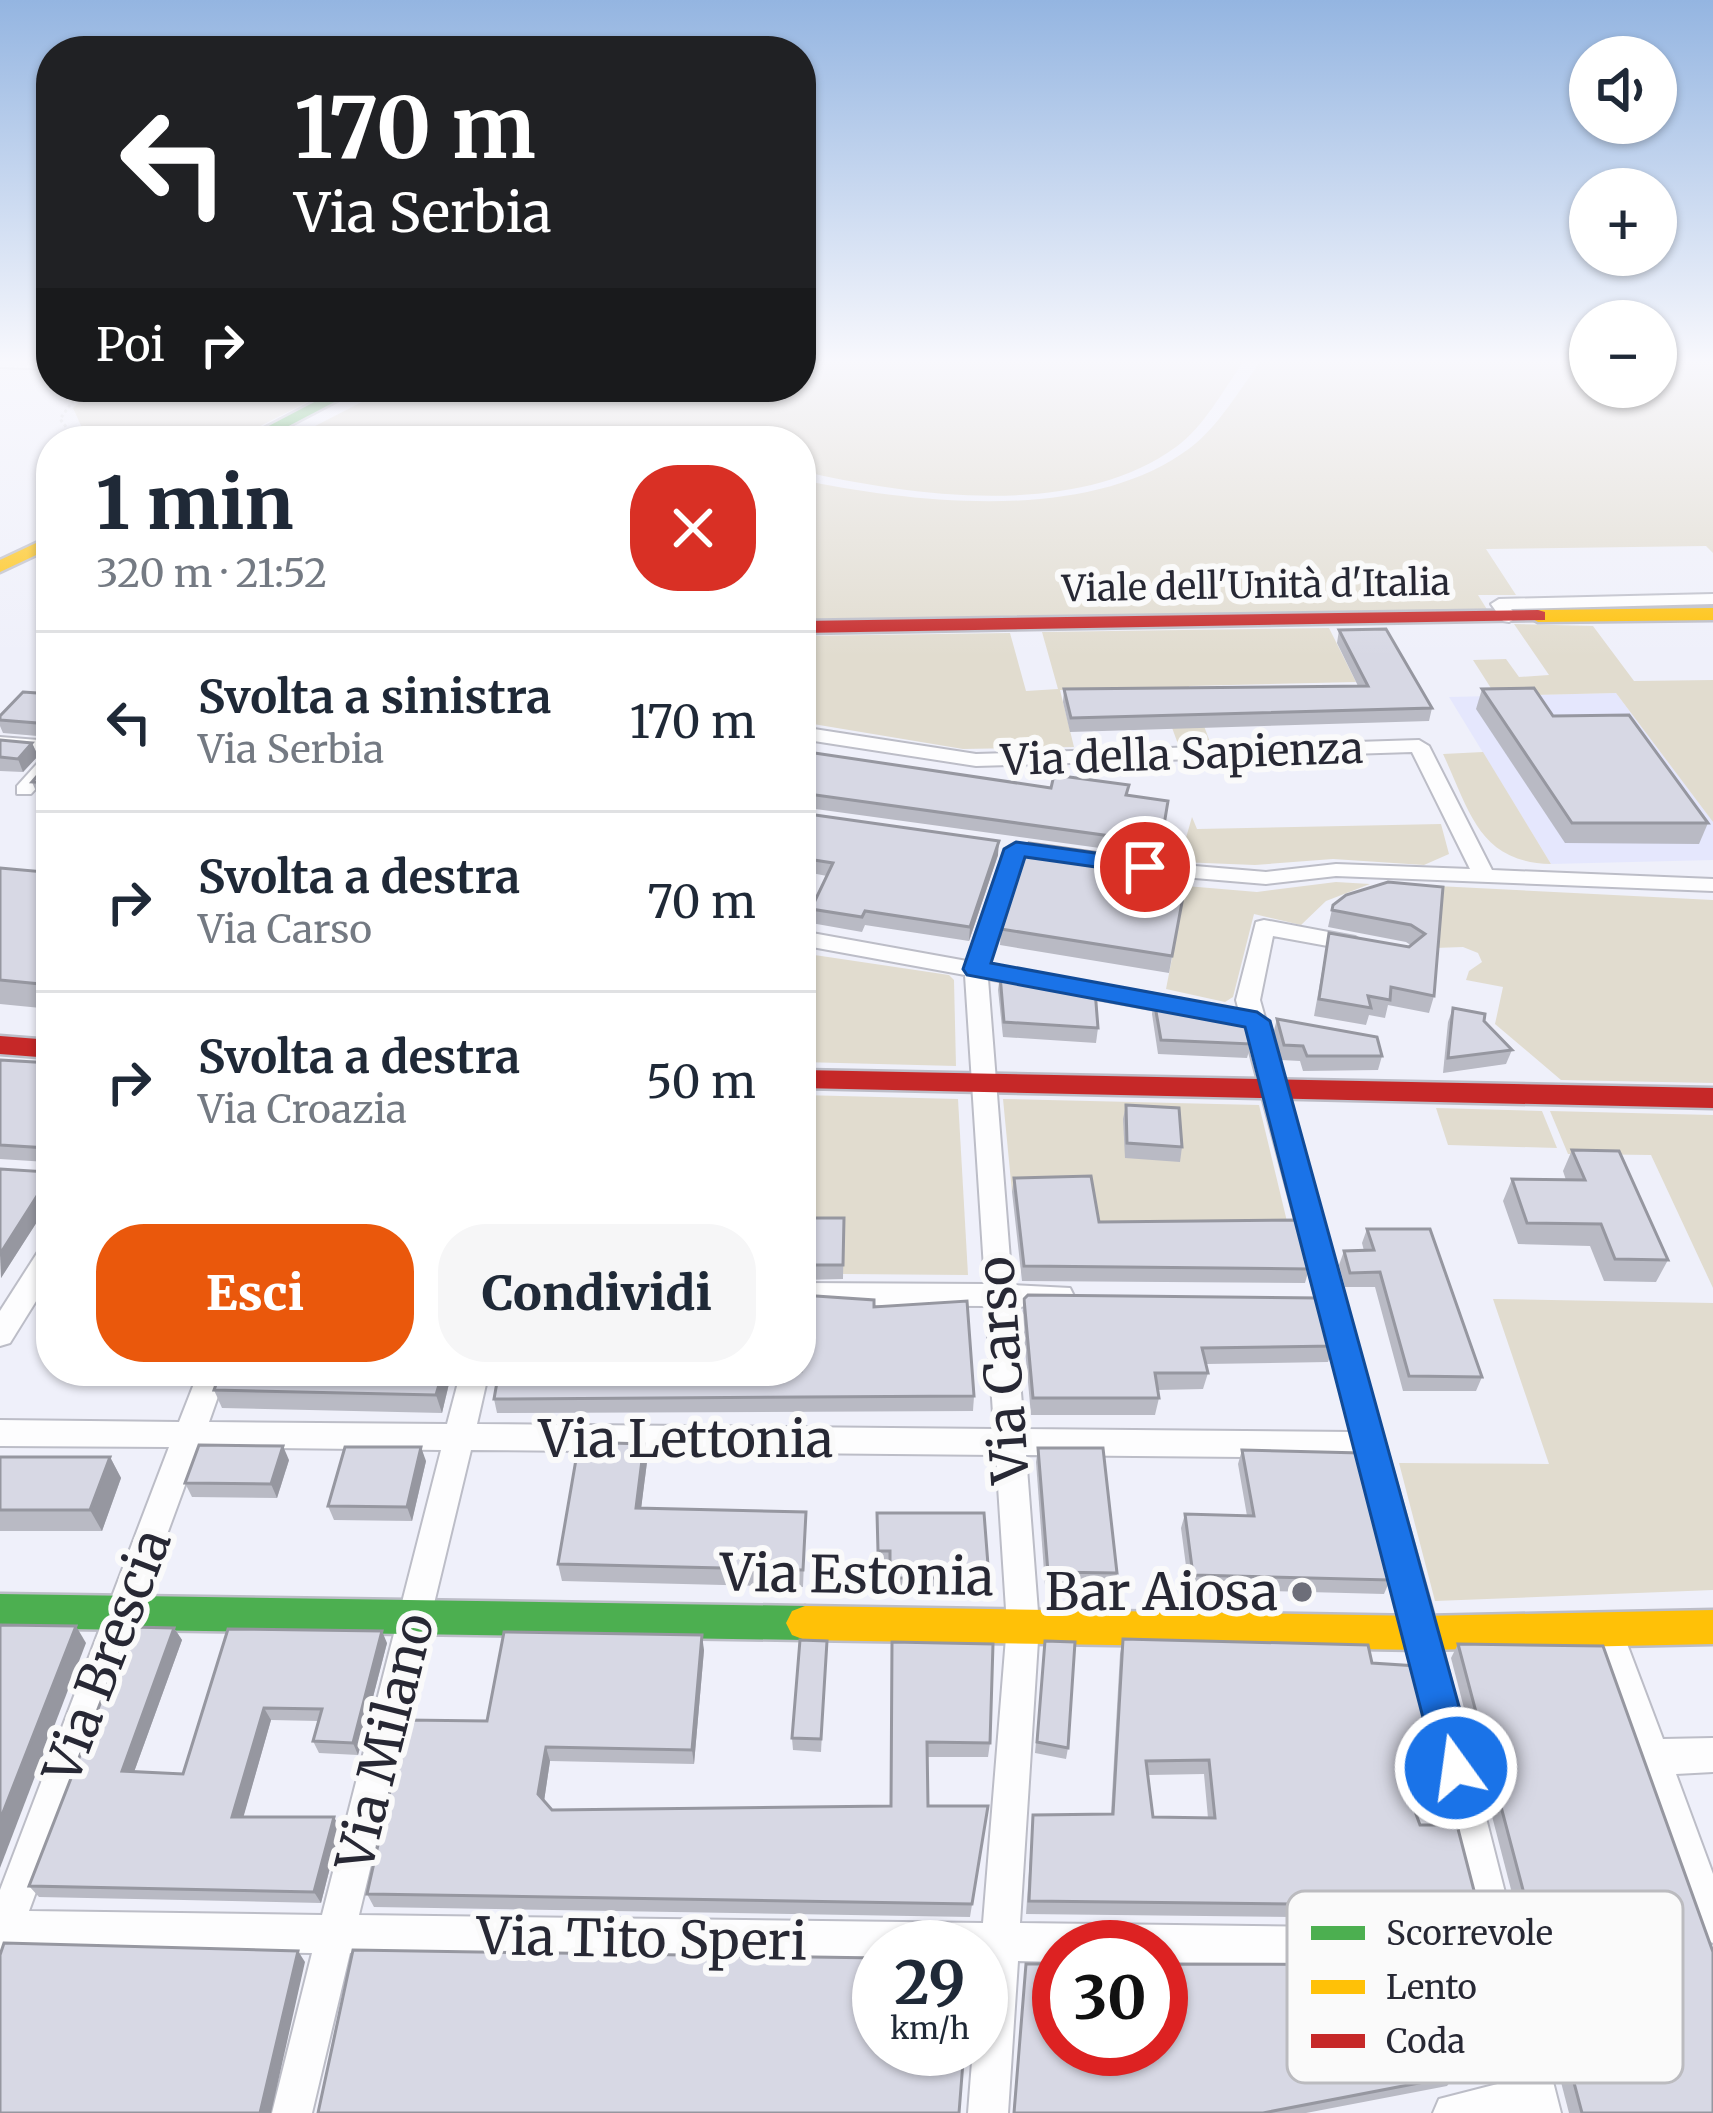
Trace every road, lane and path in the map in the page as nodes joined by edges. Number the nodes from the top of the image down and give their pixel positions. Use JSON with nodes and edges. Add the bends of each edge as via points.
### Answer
{"nodes":[{"id":1,"x":36,"y":549,"type":"edge"},
{"id":2,"x":36,"y":563,"type":"edge"},
{"id":3,"x":0,"y":567,"type":"edge"},
{"id":4,"x":0,"y":581,"type":"edge"},
{"id":5,"x":1713,"y":599,"type":"edge"},
{"id":6,"x":1713,"y":614,"type":"edge"},
{"id":7,"x":1509,"y":617,"type":"junction"},
{"id":8,"x":816,"y":627,"type":"edge"},
{"id":9,"x":816,"y":735,"type":"edge"},
{"id":10,"x":0,"y":743,"type":"edge"},
{"id":11,"x":36,"y":746,"type":"edge"},
{"id":12,"x":36,"y":777,"type":"edge"},
{"id":13,"x":24,"y":790,"type":"dead end"},
{"id":14,"x":1014,"y":849,"type":"dead end"},
{"id":15,"x":1145,"y":867,"type":"edge"},
{"id":16,"x":1485,"y":877,"type":"junction"},
{"id":17,"x":1713,"y":885,"type":"edge"},
{"id":18,"x":816,"y":941,"type":"edge"},
{"id":19,"x":1381,"y":949,"type":"edge"},
{"id":20,"x":976,"y":969,"type":"junction"},
{"id":21,"x":1245,"y":1018,"type":"junction"},
{"id":22,"x":0,"y":1045,"type":"edge"},
{"id":23,"x":36,"y":1048,"type":"edge"},
{"id":24,"x":816,"y":1079,"type":"edge"},
{"id":25,"x":981,"y":1084,"type":"junction"},
{"id":26,"x":1275,"y":1090,"type":"junction"},
{"id":27,"x":1713,"y":1098,"type":"edge"},
{"id":28,"x":28,"y":1288,"type":"edge"},
{"id":29,"x":816,"y":1294,"type":"edge"},
{"id":30,"x":997,"y":1295,"type":"junction"},
{"id":31,"x":1093,"y":1297,"type":"edge"},
{"id":32,"x":0,"y":1335,"type":"edge"},
{"id":33,"x":207,"y":1386,"type":"edge"},
{"id":34,"x":472,"y":1386,"type":"edge"},
{"id":35,"x":0,"y":1433,"type":"edge"},
{"id":36,"x":189,"y":1436,"type":"junction"},
{"id":37,"x":460,"y":1437,"type":"junction"},
{"id":38,"x":1009,"y":1442,"type":"junction"},
{"id":39,"x":1371,"y":1445,"type":"junction"},
{"id":40,"x":0,"y":1611,"type":"edge"},
{"id":41,"x":124,"y":1612,"type":"junction"},
{"id":42,"x":417,"y":1618,"type":"junction"},
{"id":43,"x":1023,"y":1625,"type":"junction"},
{"id":44,"x":1713,"y":1627,"type":"edge"},
{"id":45,"x":1606,"y":1631,"type":"junction"},
{"id":46,"x":1422,"y":1633,"type":"junction"},
{"id":47,"x":1713,"y":1755,"type":"edge"},
{"id":48,"x":1652,"y":1757,"type":"junction"},
{"id":49,"x":1486,"y":1891,"type":"edge"},
{"id":50,"x":1003,"y":1920,"type":"edge"},
{"id":51,"x":1713,"y":1924,"type":"edge"},
{"id":52,"x":1,"y":1934,"type":"edge"},
{"id":53,"x":336,"y":1935,"type":"junction"},
{"id":54,"x":852,"y":1941,"type":"edge"},
{"id":55,"x":1008,"y":1943,"type":"edge"},
{"id":56,"x":1287,"y":1946,"type":"edge"},
{"id":57,"x":991,"y":2076,"type":"edge"},
{"id":58,"x":1539,"y":2104,"type":"edge"},
{"id":59,"x":292,"y":2113,"type":"edge"},
{"id":60,"x":988,"y":2113,"type":"edge"},
{"id":61,"x":1454,"y":2113,"type":"edge"}],
"edges":[{"from":1,"to":3,"type":"street"},
{"from":2,"to":4,"type":"street"},
{"from":5,"to":7,"type":"street","via":[[1499,604]]},
{"from":6,"to":7,"type":"street","name":"Viale dell'Unità d'Italia"},
{"from":7,"to":8,"type":"street","name":"Viale dell'Unità d'Italia"},
{"from":9,"to":16,"type":"street","name":"Via della Sapienza","via":[[976,760],[1420,746]]},
{"from":10,"to":11,"type":"street"},
{"from":12,"to":13,"type":"street"},
{"from":14,"to":20,"type":"street","name":"Via Carso"},
{"from":15,"to":16,"type":"street","via":[[1266,878],[1336,870]]},
{"from":16,"to":17,"type":"street"},
{"from":18,"to":20,"type":"street"},
{"from":19,"to":21,"type":"street","via":[[1264,928]]},
{"from":20,"to":21,"type":"street"},
{"from":20,"to":25,"type":"street","name":"Via Carso"},
{"from":21,"to":26,"type":"street"},
{"from":22,"to":23,"type":"street"},
{"from":24,"to":25,"type":"street"},
{"from":25,"to":26,"type":"street"},
{"from":25,"to":30,"type":"street","name":"Via Carso"},
{"from":26,"to":27,"type":"street"},
{"from":26,"to":39,"type":"street","via":[[1320,1299]]},
{"from":28,"to":32,"type":"street"},
{"from":29,"to":30,"type":"street"},
{"from":30,"to":31,"type":"street"},
{"from":30,"to":38,"type":"street","name":"Via Carso"},
{"from":33,"to":36,"type":"street","name":"Via Brescia"},
{"from":34,"to":37,"type":"street","name":"Via Milano"},
{"from":35,"to":36,"type":"street","name":"Via Lettonia"},
{"from":36,"to":37,"type":"street","name":"Via Lettonia"},
{"from":36,"to":41,"type":"street","name":"Via Brescia"},
{"from":37,"to":38,"type":"street","name":"Via Lettonia"},
{"from":37,"to":42,"type":"street","name":"Via Milano"},
{"from":38,"to":39,"type":"street","name":"Via Lettonia"},
{"from":38,"to":43,"type":"street","name":"Via Carso"},
{"from":39,"to":46,"type":"street"},
{"from":40,"to":41,"type":"street","name":"Via Estonia"},
{"from":41,"to":42,"type":"street","name":"Via Estonia"},
{"from":41,"to":52,"type":"street","name":"Via Brescia"},
{"from":42,"to":43,"type":"street","name":"Via Estonia"},
{"from":42,"to":53,"type":"street","name":"Via Milano"},
{"from":43,"to":46,"type":"street","name":"Via Estonia"},
{"from":43,"to":50,"type":"street","name":"Via Carso"},
{"from":44,"to":45,"type":"street","name":"Via Estonia"},
{"from":45,"to":46,"type":"street","name":"Via Estonia"},
{"from":45,"to":48,"type":"street"},
{"from":46,"to":49,"type":"street"},
{"from":47,"to":48,"type":"street"},
{"from":48,"to":51,"type":"street"},
{"from":52,"to":53,"type":"street","name":"Via Tito Speri"},
{"from":53,"to":54,"type":"street","name":"Via Tito Speri"},
{"from":53,"to":59,"type":"street","name":"Via Milano"},
{"from":55,"to":56,"type":"street","name":"Via Tito Speri"},
{"from":57,"to":60,"type":"street","name":"Via Carso"},
{"from":58,"to":61,"type":"street"}]}
